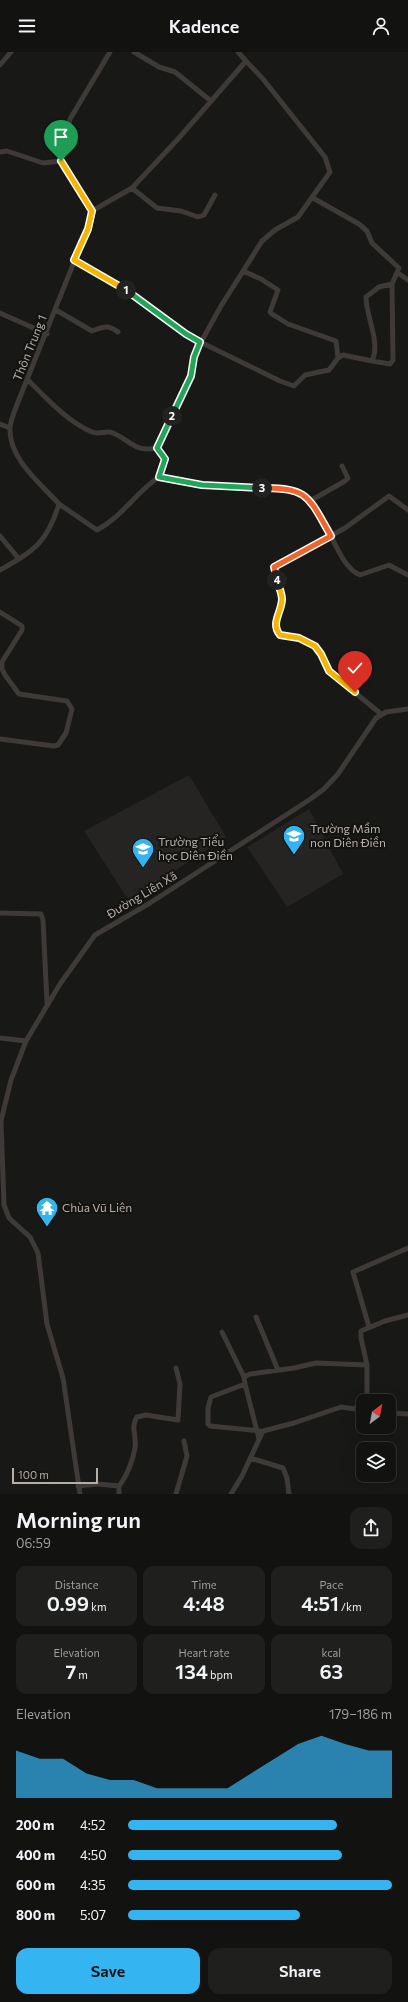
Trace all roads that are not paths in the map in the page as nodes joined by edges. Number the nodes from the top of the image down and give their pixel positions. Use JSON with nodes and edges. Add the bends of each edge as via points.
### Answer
{"nodes":[{"id":1,"x":11,"y":52,"type":"edge"},
{"id":2,"x":110,"y":52,"type":"edge"},
{"id":3,"x":134,"y":52,"type":"edge"},
{"id":4,"x":238,"y":52,"type":"edge"},
{"id":5,"x":246,"y":61,"type":"junction"},
{"id":6,"x":0,"y":65,"type":"edge"},
{"id":7,"x":211,"y":101,"type":"junction"},
{"id":8,"x":1,"y":151,"type":"edge"},
{"id":9,"x":61,"y":161,"type":"junction"},
{"id":10,"x":132,"y":188,"type":"junction"},
{"id":11,"x":215,"y":195,"type":"dead end"},
{"id":12,"x":313,"y":198,"type":"junction"},
{"id":13,"x":92,"y":211,"type":"junction"},
{"id":14,"x":74,"y":260,"type":"junction"},
{"id":15,"x":243,"y":271,"type":"junction"},
{"id":16,"x":398,"y":273,"type":"junction"},
{"id":17,"x":408,"y":280,"type":"edge"},
{"id":18,"x":392,"y":284,"type":"junction"},
{"id":19,"x":56,"y":310,"type":"junction"},
{"id":20,"x":0,"y":313,"type":"edge"},
{"id":21,"x":118,"y":332,"type":"dead end"},
{"id":22,"x":46,"y":334,"type":"junction"},
{"id":23,"x":200,"y":342,"type":"junction"},
{"id":24,"x":338,"y":358,"type":"junction"},
{"id":25,"x":372,"y":361,"type":"junction"},
{"id":26,"x":28,"y":380,"type":"junction"},
{"id":27,"x":0,"y":424,"type":"edge"},
{"id":28,"x":10,"y":428,"type":"junction"},
{"id":29,"x":157,"y":448,"type":"junction"},
{"id":30,"x":342,"y":466,"type":"dead end"},
{"id":31,"x":159,"y":477,"type":"junction"},
{"id":32,"x":310,"y":501,"type":"junction"},
{"id":33,"x":59,"y":504,"type":"junction"},
{"id":34,"x":408,"y":510,"type":"edge"},
{"id":35,"x":0,"y":536,"type":"edge"},
{"id":36,"x":331,"y":536,"type":"junction"},
{"id":37,"x":6,"y":544,"type":"junction"},
{"id":38,"x":0,"y":546,"type":"edge"},
{"id":39,"x":19,"y":559,"type":"junction"},
{"id":40,"x":0,"y":570,"type":"edge"},
{"id":41,"x":408,"y":575,"type":"edge"},
{"id":42,"x":0,"y":612,"type":"edge"},
{"id":43,"x":408,"y":710,"type":"edge"},
{"id":44,"x":381,"y":714,"type":"junction"},
{"id":45,"x":0,"y":739,"type":"edge"},
{"id":46,"x":0,"y":913,"type":"edge"},
{"id":47,"x":48,"y":1003,"type":"junction"},
{"id":48,"x":0,"y":1038,"type":"edge"},
{"id":49,"x":26,"y":1040,"type":"junction"},
{"id":50,"x":408,"y":1248,"type":"edge"},
{"id":51,"x":408,"y":1315,"type":"edge"},
{"id":52,"x":256,"y":1317,"type":"dead end"},
{"id":53,"x":369,"y":1327,"type":"junction"},
{"id":54,"x":222,"y":1332,"type":"dead end"},
{"id":55,"x":367,"y":1365,"type":"junction"},
{"id":56,"x":176,"y":1368,"type":"dead end"},
{"id":57,"x":278,"y":1370,"type":"junction"},
{"id":58,"x":244,"y":1377,"type":"junction"},
{"id":59,"x":245,"y":1384,"type":"junction"},
{"id":60,"x":367,"y":1394,"type":"edge"},
{"id":61,"x":356,"y":1409,"type":"edge"},
{"id":62,"x":396,"y":1413,"type":"edge"},
{"id":63,"x":408,"y":1414,"type":"edge"},
{"id":64,"x":257,"y":1431,"type":"junction"},
{"id":65,"x":263,"y":1431,"type":"junction"},
{"id":66,"x":259,"y":1439,"type":"junction"},
{"id":67,"x":184,"y":1441,"type":"dead end"},
{"id":68,"x":250,"y":1458,"type":"junction"},
{"id":69,"x":78,"y":1486,"type":"junction"},
{"id":70,"x":119,"y":1486,"type":"junction"},
{"id":71,"x":80,"y":1494,"type":"edge"},
{"id":72,"x":119,"y":1494,"type":"edge"},
{"id":73,"x":176,"y":1494,"type":"edge"},
{"id":74,"x":231,"y":1494,"type":"edge"},
{"id":75,"x":289,"y":1494,"type":"edge"}],
"edges":[{"from":1,"to":6,"type":"street"},
{"from":2,"to":9,"type":"street","via":[[70,118]]},
{"from":3,"to":7,"type":"street","via":[[159,67],[175,72]]},
{"from":4,"to":5,"type":"street"},
{"from":5,"to":7,"type":"street"},
{"from":5,"to":12,"type":"street","via":[[325,158],[330,172]]},
{"from":7,"to":10,"type":"street"},
{"from":8,"to":9,"type":"street","via":[[43,163]]},
{"from":9,"to":13,"type":"street"},
{"from":10,"to":11,"type":"street","via":[[158,208],[181,211],[198,217],[204,215]]},
{"from":10,"to":13,"type":"street"},
{"from":12,"to":15,"type":"street","via":[[298,217],[262,241]]},
{"from":12,"to":16,"type":"street","via":[[367,231],[372,243],[399,268]]},
{"from":13,"to":14,"type":"street","name":"Thôn Trung 1","via":[[88,229]]},
{"from":14,"to":19,"type":"street","name":"Thôn Trung 1"},
{"from":14,"to":23,"type":"street","via":[[126,290]]},
{"from":15,"to":23,"type":"street"},
{"from":15,"to":24,"type":"street","via":[[278,290],[270,312],[272,314],[288,324],[336,341]]},
{"from":16,"to":17,"type":"street"},
{"from":16,"to":18,"type":"street"},
{"from":18,"to":25,"type":"street","via":[[379,287],[366,297],[374,345]]},
{"from":18,"to":25,"type":"street","via":[[393,360],[390,364]]},
{"from":19,"to":21,"type":"street","via":[[92,331],[105,326],[112,327]]},
{"from":19,"to":22,"type":"street","name":"Thôn Trung 1"},
{"from":20,"to":22,"type":"street"},
{"from":22,"to":26,"type":"street","name":"Thôn Trung 1"},
{"from":23,"to":24,"type":"street","via":[[290,386],[294,386],[312,372],[329,370]]},
{"from":23,"to":29,"type":"street","via":[[191,376]]},
{"from":24,"to":25,"type":"street","via":[[343,355]]},
{"from":26,"to":28,"type":"street","name":"Thôn Trung 1"},
{"from":26,"to":29,"type":"street","via":[[56,408],[92,433],[111,432],[140,448]]},
{"from":27,"to":28,"type":"street"},
{"from":28,"to":33,"type":"street","via":[[17,454]]},
{"from":29,"to":31,"type":"street","via":[[165,459]]},
{"from":30,"to":32,"type":"street","via":[[348,478]]},
{"from":31,"to":32,"type":"street","via":[[202,485],[288,488],[297,490]]},
{"from":31,"to":33,"type":"street","via":[[150,483],[111,524],[97,530]]},
{"from":32,"to":36,"type":"street"},
{"from":33,"to":39,"type":"street","via":[[44,539]]},
{"from":34,"to":36,"type":"street","via":[[389,496]]},
{"from":35,"to":37,"type":"street"},
{"from":36,"to":41,"type":"street","via":[[355,573],[360,575],[389,565]]},
{"from":36,"to":44,"type":"street","via":[[274,567],[282,598],[276,631],[280,635],[299,638],[315,646],[329,671]]},
{"from":37,"to":38,"type":"street"},
{"from":37,"to":39,"type":"street"},
{"from":39,"to":40,"type":"street"},
{"from":42,"to":45,"type":"street","via":[[22,626],[2,662],[2,669],[16,691],[23,695],[67,701],[72,709],[66,733],[58,745]]},
{"from":43,"to":44,"type":"street"},
{"from":44,"to":47,"type":"street","name":"Đường Liên Xã","via":[[338,774],[319,793],[150,903],[94,934]]},
{"from":46,"to":47,"type":"street","via":[[41,914]]},
{"from":47,"to":49,"type":"street","name":"Đường Liên Xã"},
{"from":48,"to":49,"type":"street"},
{"from":49,"to":69,"type":"street","name":"Đường Liên Xã","via":[[11,1080],[1,1120],[4,1205],[9,1218],[30,1237],[38,1253],[47,1324],[63,1378]]},
{"from":50,"to":53,"type":"street","via":[[353,1272]]},
{"from":51,"to":53,"type":"street"},
{"from":52,"to":57,"type":"street"},
{"from":53,"to":55,"type":"street","via":[[361,1331]]},
{"from":54,"to":58,"type":"street"},
{"from":55,"to":57,"type":"street","via":[[316,1363]]},
{"from":55,"to":60,"type":"street"},
{"from":56,"to":70,"type":"street","via":[[180,1384],[178,1420],[146,1415],[137,1417],[133,1424],[135,1447],[127,1472]]},
{"from":57,"to":58,"type":"street"},
{"from":58,"to":59,"type":"street"},
{"from":59,"to":64,"type":"street"},
{"from":59,"to":64,"type":"street","via":[[211,1397],[208,1424]]},
{"from":61,"to":65,"type":"street","via":[[341,1407]]},
{"from":62,"to":63,"type":"street"},
{"from":64,"to":65,"type":"street"},
{"from":64,"to":66,"type":"street"},
{"from":65,"to":66,"type":"street"},
{"from":66,"to":68,"type":"street"},
{"from":67,"to":73,"type":"street","via":[[187,1456]]},
{"from":68,"to":74,"type":"street"},
{"from":68,"to":75,"type":"street","via":[[283,1468]]},
{"from":69,"to":70,"type":"street"},
{"from":69,"to":71,"type":"street","name":"Đường Liên Xã"},
{"from":70,"to":72,"type":"street"}]}
